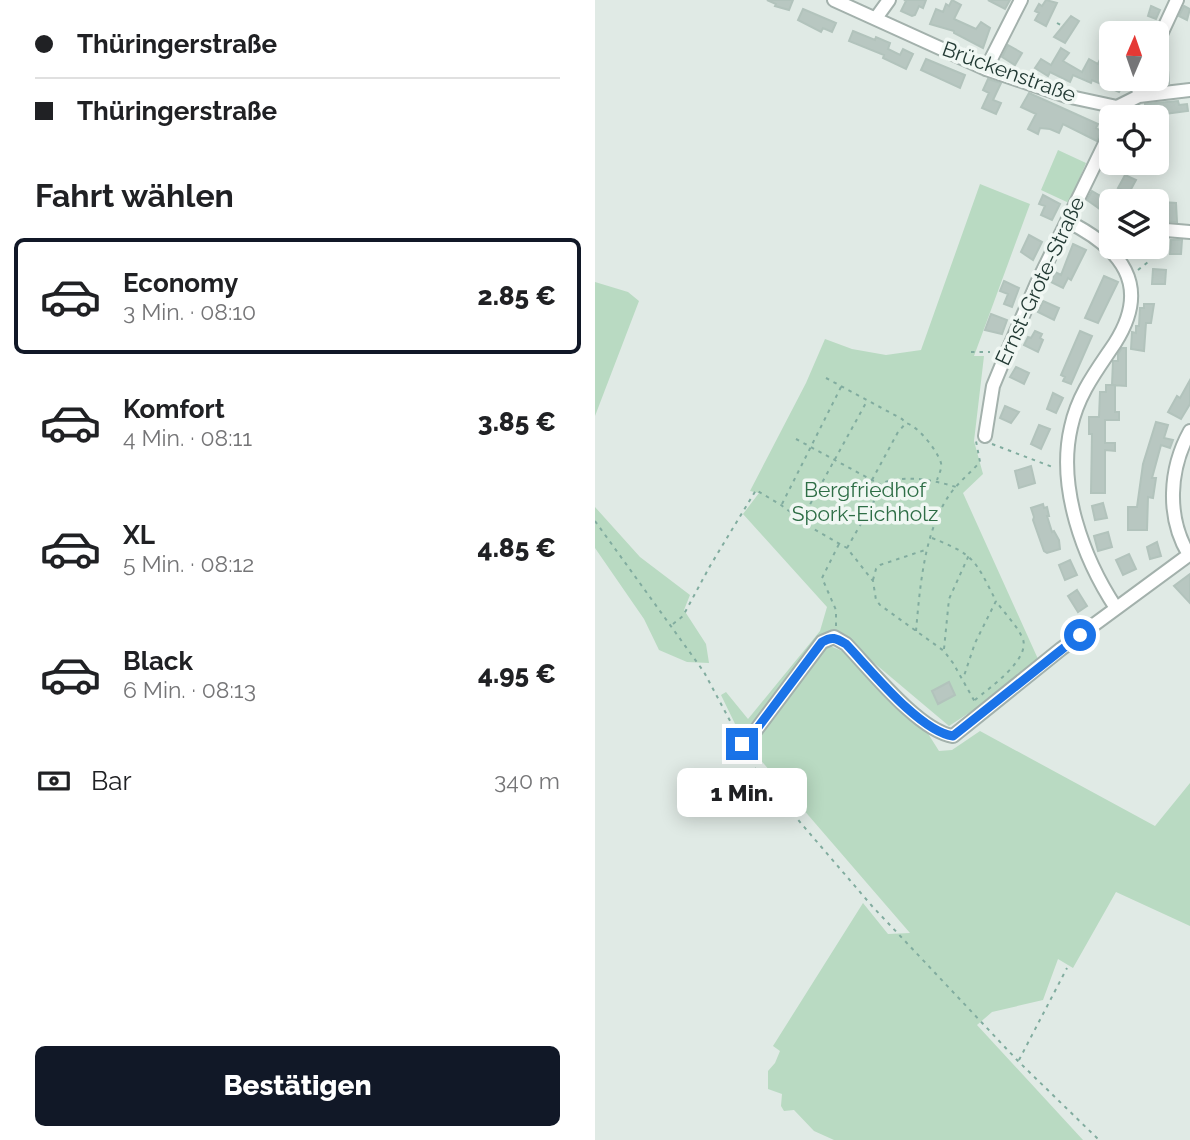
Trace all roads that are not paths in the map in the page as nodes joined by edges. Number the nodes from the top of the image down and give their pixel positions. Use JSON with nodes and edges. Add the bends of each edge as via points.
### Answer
{"nodes":[{"id":1,"x":834,"y":0,"type":"edge"},
{"id":2,"x":889,"y":0,"type":"edge"},
{"id":3,"x":1021,"y":0,"type":"edge"},
{"id":4,"x":1177,"y":0,"type":"edge"},
{"id":5,"x":876,"y":18,"type":"junction"},
{"id":6,"x":1167,"y":21,"type":"edge"},
{"id":7,"x":986,"y":69,"type":"junction"},
{"id":8,"x":1190,"y":90,"type":"edge"},
{"id":9,"x":1139,"y":91,"type":"edge"},
{"id":10,"x":1139,"y":96,"type":"junction"},
{"id":11,"x":1127,"y":105,"type":"edge"},
{"id":12,"x":1099,"y":106,"type":"edge"},
{"id":13,"x":1099,"y":156,"type":"edge"},
{"id":14,"x":1067,"y":221,"type":"junction"},
{"id":15,"x":1169,"y":230,"type":"edge"},
{"id":16,"x":1190,"y":232,"type":"edge"},
{"id":17,"x":990,"y":352,"type":"road end"},
{"id":18,"x":1005,"y":357,"type":"junction"},
{"id":19,"x":1190,"y":431,"type":"edge"},
{"id":20,"x":985,"y":435,"type":"road end"},
{"id":21,"x":1190,"y":555,"type":"edge"},
{"id":22,"x":1116,"y":608,"type":"junction"},
{"id":23,"x":742,"y":744,"type":"road end"}],
"edges":[{"from":1,"to":5,"type":"street","name":"Brückenstraße"},
{"from":2,"to":5,"type":"street"},
{"from":3,"to":7,"type":"street"},
{"from":4,"to":6,"type":"street"},
{"from":5,"to":7,"type":"street","name":"Brückenstraße"},
{"from":7,"to":12,"type":"street","name":"Brückenstraße"},
{"from":8,"to":10,"type":"street","name":"Brückenstraße"},
{"from":9,"to":10,"type":"street"},
{"from":10,"to":11,"type":"street","name":"Brückenstraße"},
{"from":13,"to":14,"type":"street","name":"Ernst-Grote-Straße"},
{"from":14,"to":18,"type":"street","name":"Ernst-Grote-Straße"},
{"from":14,"to":22,"type":"street","via":[[1115,255],[1132,286],[1123,327],[1076,408],[1068,448],[1083,546]]},
{"from":15,"to":16,"type":"street"},
{"from":17,"to":18,"type":"street"},
{"from":18,"to":20,"type":"street","name":"Ernst-Grote-Straße","via":[[993,386]]},
{"from":19,"to":21,"type":"street","via":[[1178,458],[1173,518]]},
{"from":21,"to":22,"type":"street"},
{"from":22,"to":23,"type":"street","via":[[953,736],[941,734],[913,713],[834,637],[822,642]]}]}
